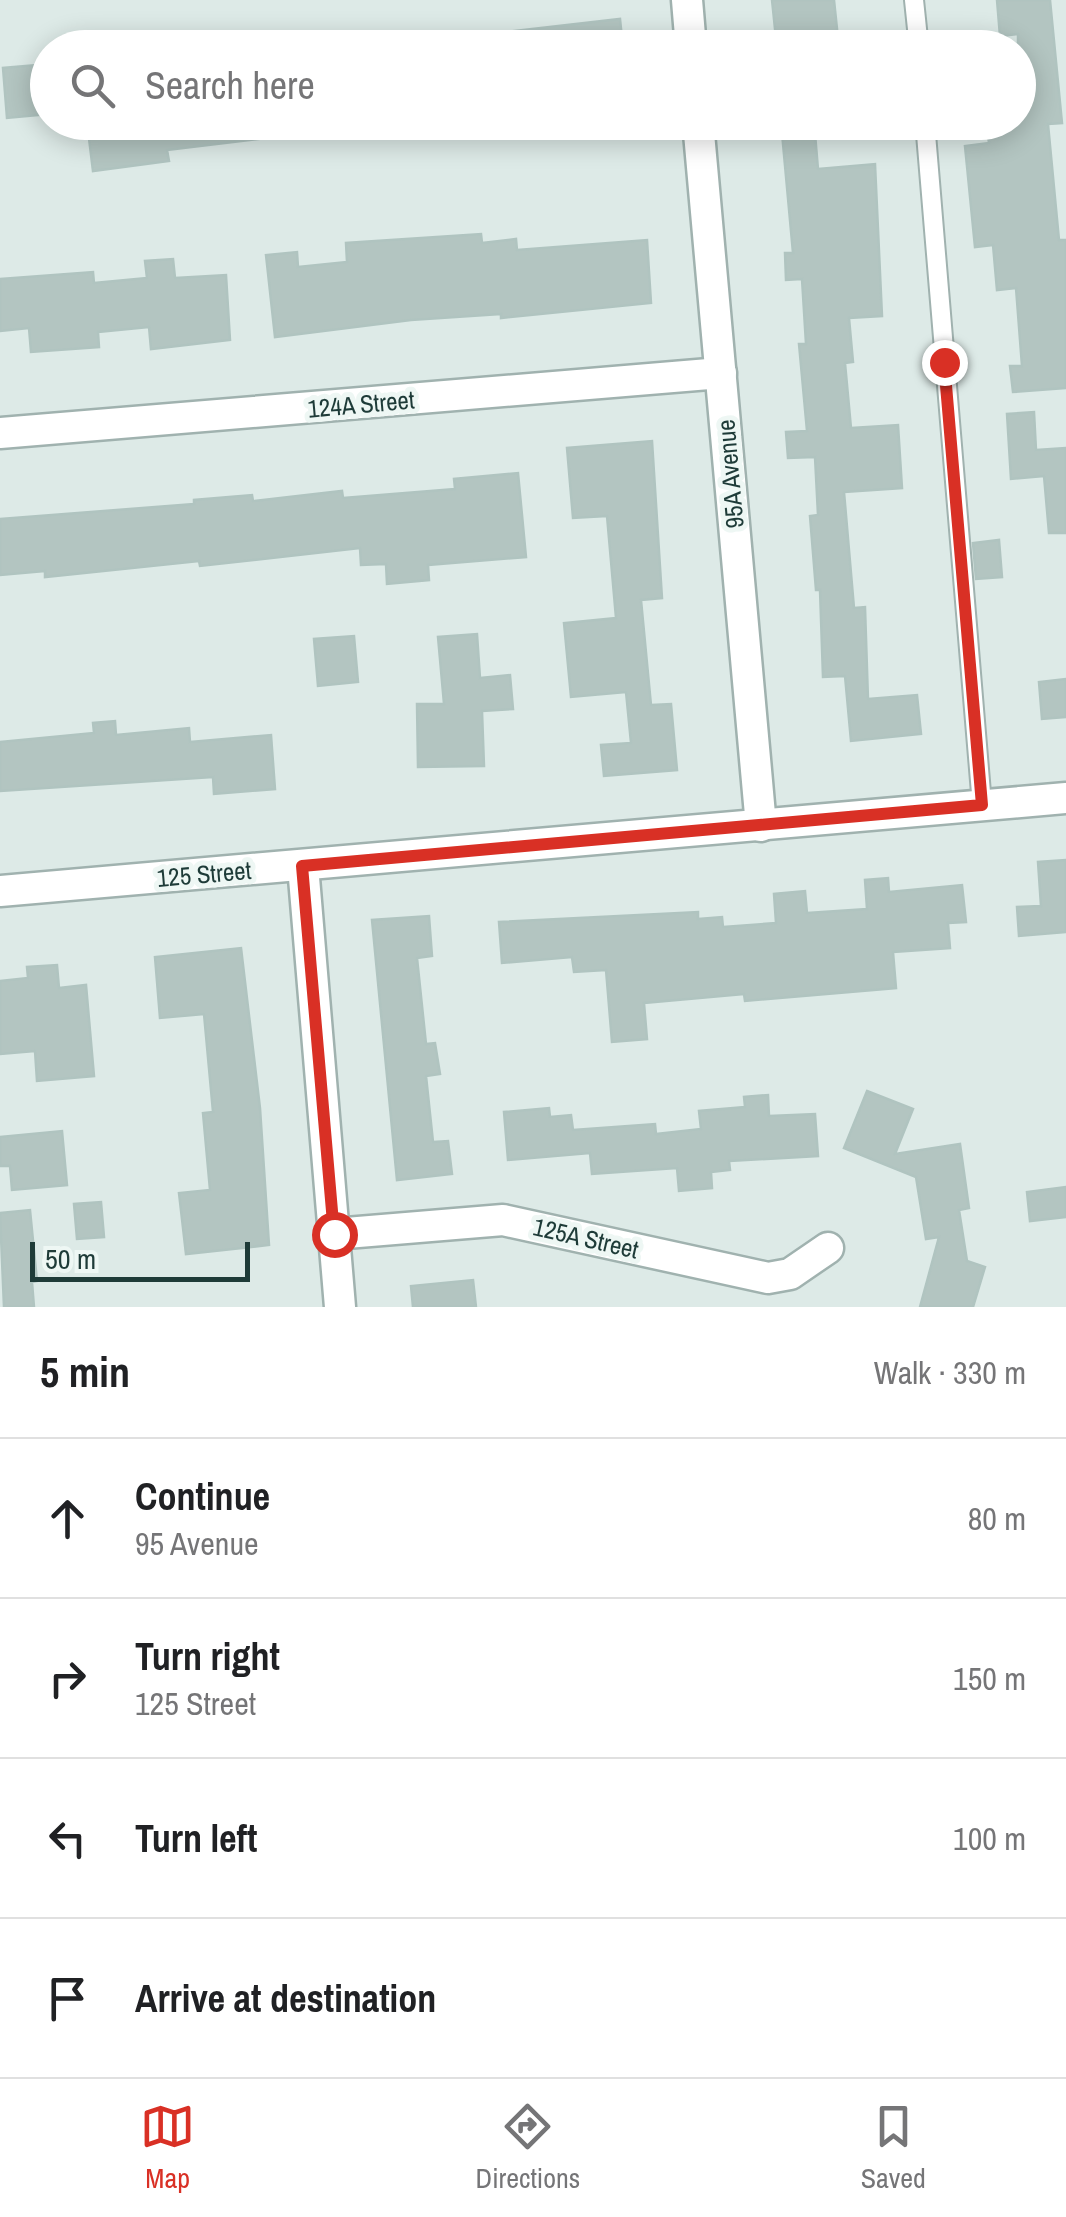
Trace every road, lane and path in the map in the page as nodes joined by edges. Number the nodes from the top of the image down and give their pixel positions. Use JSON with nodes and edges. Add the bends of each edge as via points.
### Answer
{"nodes":[{"id":1,"x":687,"y":0,"type":"edge"},
{"id":2,"x":914,"y":0,"type":"edge"},
{"id":3,"x":690,"y":30,"type":"edge"},
{"id":4,"x":917,"y":30,"type":"edge"},
{"id":5,"x":700,"y":140,"type":"edge"},
{"id":6,"x":927,"y":140,"type":"edge"},
{"id":7,"x":721,"y":373,"type":"junction"},
{"id":8,"x":0,"y":433,"type":"edge"},
{"id":9,"x":1066,"y":798,"type":"edge"},
{"id":10,"x":982,"y":805,"type":"junction"},
{"id":11,"x":761,"y":826,"type":"junction"},
{"id":12,"x":302,"y":866,"type":"junction"},
{"id":13,"x":0,"y":891,"type":"edge"},
{"id":14,"x":334,"y":1234,"type":"junction"},
{"id":15,"x":828,"y":1248,"type":"dead end"},
{"id":16,"x":340,"y":1307,"type":"edge"}],
"edges":[{"from":1,"to":3,"type":"street"},
{"from":2,"to":4,"type":"lane"},
{"from":5,"to":7,"type":"street","name":"95A Avenue"},
{"from":6,"to":10,"type":"lane"},
{"from":7,"to":8,"type":"street","name":"124A Street"},
{"from":7,"to":11,"type":"street","name":"95A Avenue"},
{"from":9,"to":10,"type":"street","name":"125 Street"},
{"from":10,"to":11,"type":"street","name":"125 Street"},
{"from":11,"to":12,"type":"street","name":"125 Street"},
{"from":12,"to":13,"type":"street","name":"125 Street"},
{"from":12,"to":14,"type":"street"},
{"from":14,"to":15,"type":"street","name":"125A Street","via":[[503,1220],[768,1278],[790,1274]]},
{"from":14,"to":16,"type":"street"}]}
